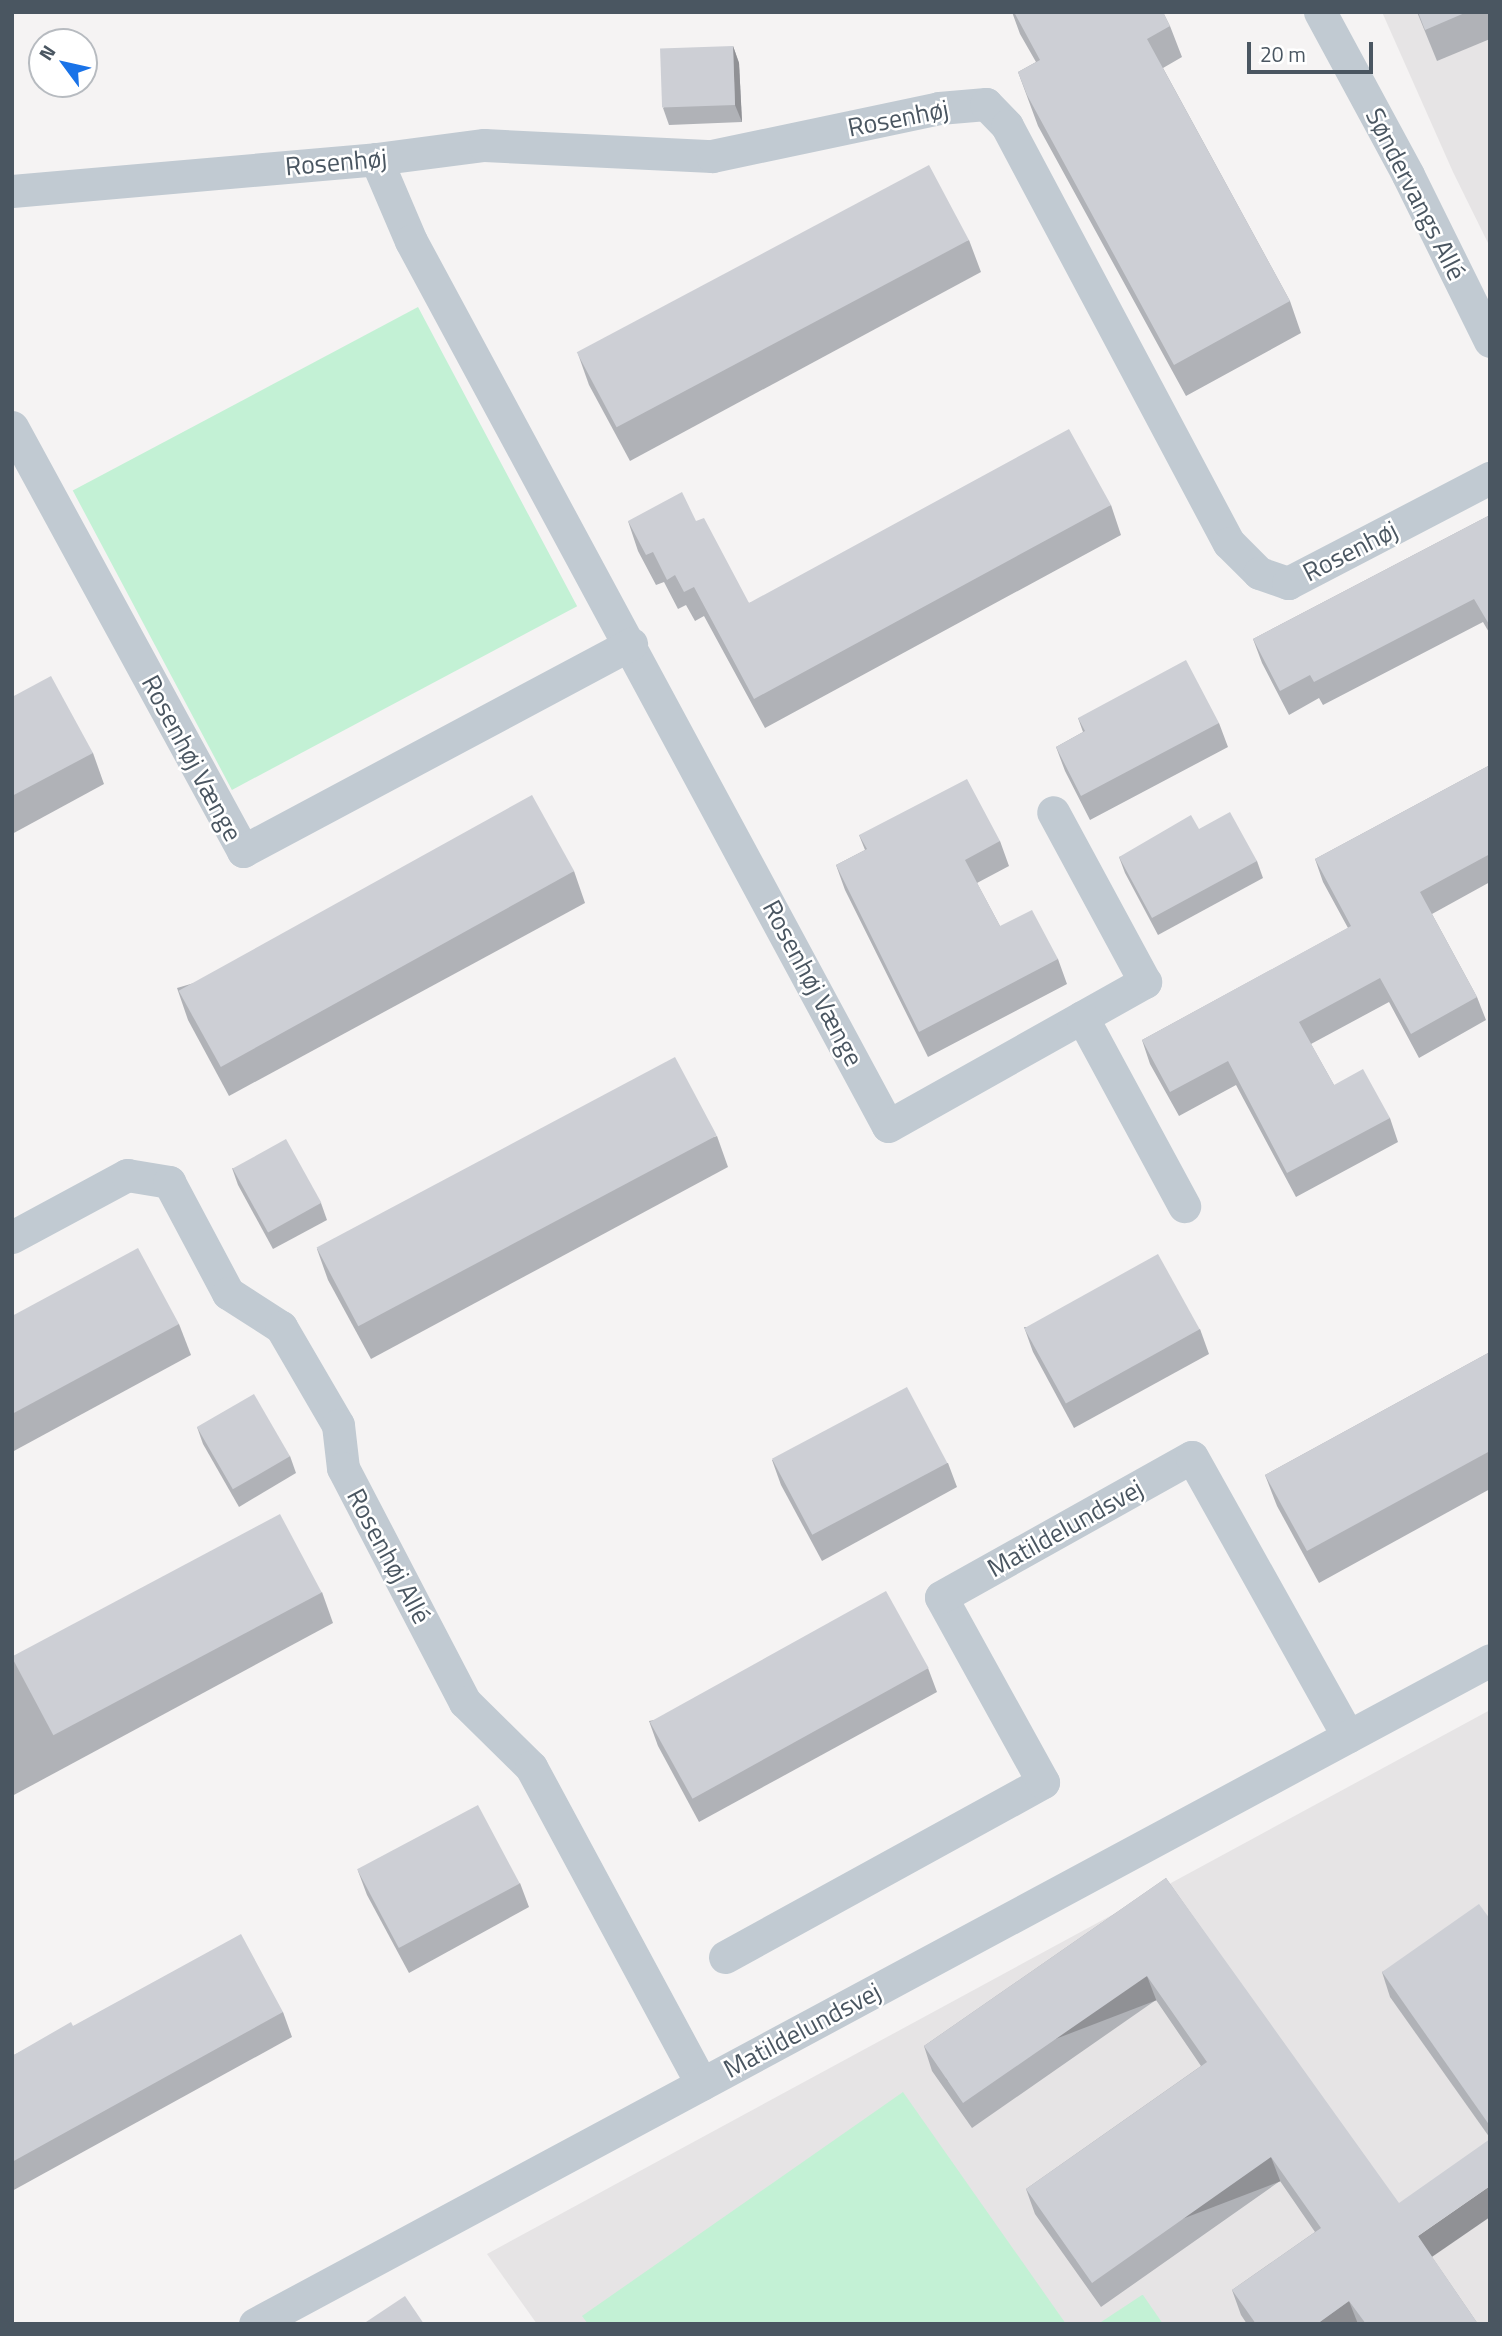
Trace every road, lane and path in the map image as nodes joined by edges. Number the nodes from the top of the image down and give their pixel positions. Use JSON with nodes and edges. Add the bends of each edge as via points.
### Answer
{"nodes":[{"id":1,"x":1320,"y":12,"type":"edge"},
{"id":2,"x":376,"y":159,"type":"junction"},
{"id":3,"x":12,"y":191,"type":"edge"},
{"id":4,"x":1490,"y":341,"type":"edge"},
{"id":5,"x":12,"y":427,"type":"edge"},
{"id":6,"x":1490,"y":478,"type":"edge"},
{"id":7,"x":631,"y":644,"type":"junction"},
{"id":8,"x":1053,"y":812,"type":"dead end"},
{"id":9,"x":1082,"y":1017,"type":"junction"},
{"id":10,"x":1184,"y":1206,"type":"dead end"},
{"id":11,"x":12,"y":1237,"type":"edge"},
{"id":12,"x":1490,"y":1660,"type":"edge"},
{"id":13,"x":1348,"y":1736,"type":"junction"},
{"id":14,"x":724,"y":1957,"type":"dead end"},
{"id":15,"x":702,"y":2084,"type":"junction"},
{"id":16,"x":255,"y":2324,"type":"edge"}],
"edges":[{"from":1,"to":4,"type":"street","name":"Søndervangs Allé"},
{"from":2,"to":3,"type":"street","name":"Rosenhøj"},
{"from":2,"to":6,"type":"street","name":"Rosenhøj","via":[[484,145],[712,156],[939,108],[986,104],[1007,126],[1229,543],[1258,573],[1288,583]]},
{"from":2,"to":7,"type":"street","name":"Rosenhøj Vænge","via":[[411,241]]},
{"from":5,"to":7,"type":"street","name":"Rosenhøj Vænge","via":[[243,851]]},
{"from":7,"to":9,"type":"street","name":"Rosenhøj Vænge","via":[[888,1126]]},
{"from":8,"to":9,"type":"street","name":"Rosenhøj Vænge","via":[[1145,982]]},
{"from":9,"to":10,"type":"street"},
{"from":11,"to":15,"type":"street","name":"Rosenhøj Allé","via":[[127,1175],[169,1182],[228,1293],[281,1327],[338,1425],[343,1468],[465,1702],[531,1767]]},
{"from":12,"to":13,"type":"street","name":"Matildelundsvej"},
{"from":13,"to":14,"type":"street","name":"Matildelundsvej","via":[[1192,1457],[941,1597],[1043,1782]]},
{"from":13,"to":15,"type":"street","name":"Matildelundsvej"},
{"from":15,"to":16,"type":"street","name":"Matildelundsvej"}]}
